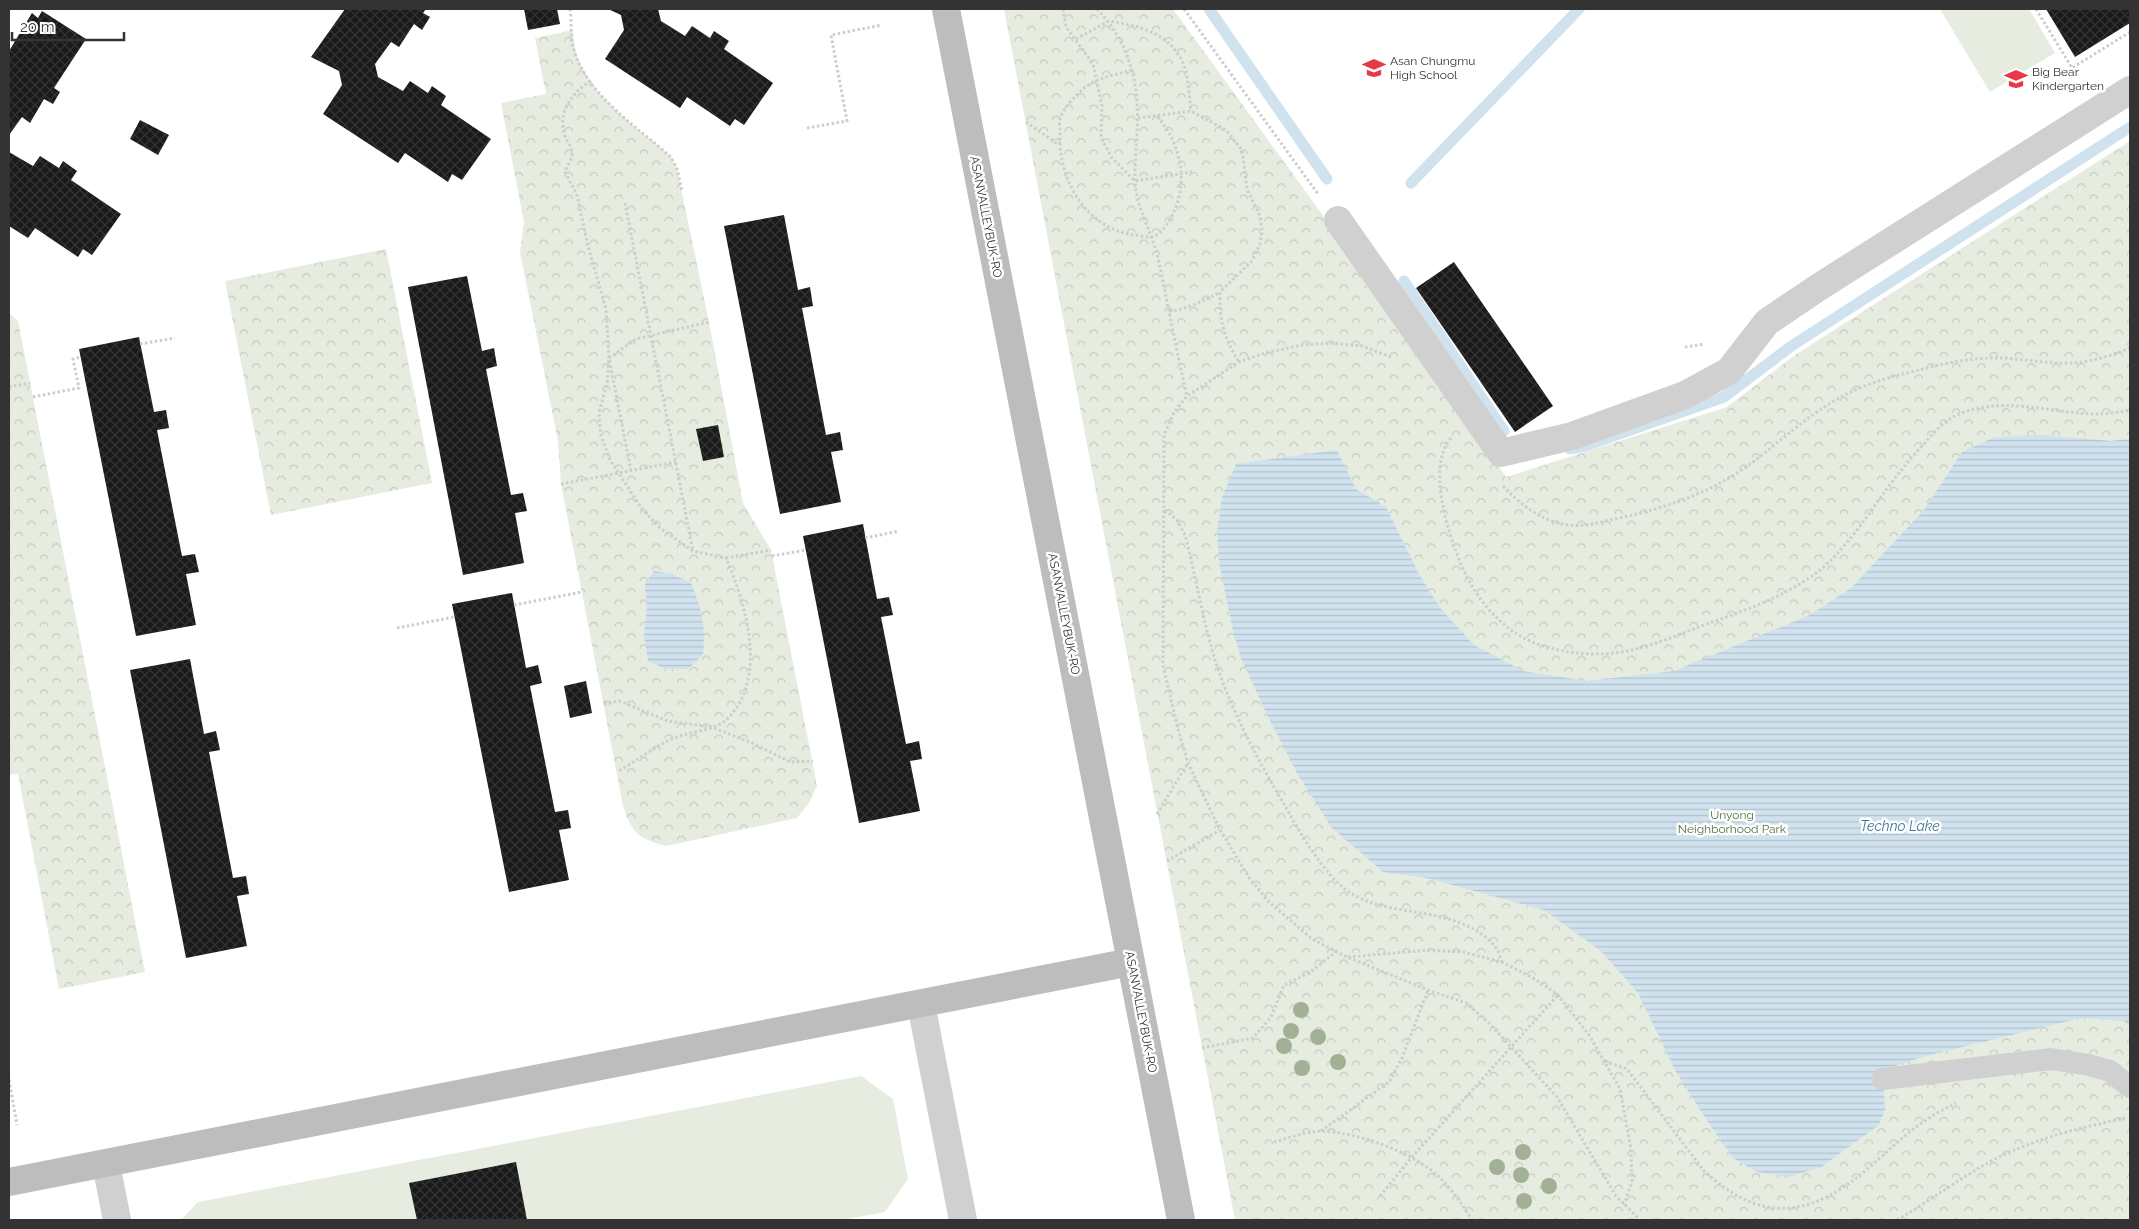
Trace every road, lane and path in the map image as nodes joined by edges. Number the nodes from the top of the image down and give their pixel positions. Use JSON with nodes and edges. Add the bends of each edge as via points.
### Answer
{"nodes":[{"id":1,"x":570,"y":9,"type":"edge"},
{"id":2,"x":946,"y":9,"type":"edge"},
{"id":3,"x":1063,"y":9,"type":"edge"},
{"id":4,"x":1097,"y":9,"type":"edge"},
{"id":5,"x":1184,"y":9,"type":"edge"},
{"id":6,"x":2036,"y":9,"type":"edge"},
{"id":7,"x":1109,"y":21,"type":"junction"},
{"id":8,"x":882,"y":25,"type":"dead end"},
{"id":9,"x":2130,"y":32,"type":"edge"},
{"id":10,"x":1076,"y":39,"type":"junction"},
{"id":11,"x":1132,"y":70,"type":"junction"},
{"id":12,"x":1096,"y":80,"type":"junction"},
{"id":13,"x":590,"y":81,"type":"junction"},
{"id":14,"x":2130,"y":90,"type":"edge"},
{"id":15,"x":1191,"y":111,"type":"junction"},
{"id":16,"x":1157,"y":116,"type":"junction"},
{"id":17,"x":1138,"y":118,"type":"junction"},
{"id":18,"x":1026,"y":122,"type":"dead end"},
{"id":19,"x":807,"y":128,"type":"dead end"},
{"id":20,"x":1059,"y":146,"type":"junction"},
{"id":21,"x":1192,"y":172,"type":"dead end"},
{"id":22,"x":1180,"y":174,"type":"junction"},
{"id":23,"x":1135,"y":181,"type":"junction"},
{"id":24,"x":682,"y":191,"type":"dead end"},
{"id":25,"x":625,"y":203,"type":"dead end"},
{"id":26,"x":1338,"y":220,"type":"joint"},
{"id":27,"x":1152,"y":237,"type":"junction"},
{"id":28,"x":1220,"y":292,"type":"junction"},
{"id":29,"x":1169,"y":311,"type":"junction"},
{"id":30,"x":709,"y":322,"type":"dead end"},
{"id":31,"x":651,"y":334,"type":"junction"},
{"id":32,"x":175,"y":338,"type":"dead end"},
{"id":33,"x":140,"y":344,"type":"dead end"},
{"id":34,"x":2130,"y":348,"type":"edge"},
{"id":35,"x":81,"y":357,"type":"dead end"},
{"id":36,"x":609,"y":358,"type":"junction"},
{"id":37,"x":1395,"y":360,"type":"dead end"},
{"id":38,"x":1239,"y":362,"type":"junction"},
{"id":39,"x":30,"y":383,"type":"dead end"},
{"id":40,"x":9,"y":387,"type":"edge"},
{"id":41,"x":1187,"y":396,"type":"junction"},
{"id":42,"x":33,"y":397,"type":"dead end"},
{"id":43,"x":2130,"y":410,"type":"edge"},
{"id":44,"x":1456,"y":432,"type":"dead end"},
{"id":45,"x":676,"y":462,"type":"junction"},
{"id":46,"x":631,"y":470,"type":"junction"},
{"id":47,"x":619,"y":473,"type":"junction"},
{"id":48,"x":1499,"y":482,"type":"dead end"},
{"id":49,"x":561,"y":484,"type":"dead end"},
{"id":50,"x":1164,"y":510,"type":"junction"},
{"id":51,"x":899,"y":531,"type":"dead end"},
{"id":52,"x":865,"y":538,"type":"dead end"},
{"id":53,"x":771,"y":550,"type":"dead end"},
{"id":54,"x":806,"y":550,"type":"dead end"},
{"id":55,"x":693,"y":551,"type":"junction"},
{"id":56,"x":772,"y":556,"type":"dead end"},
{"id":57,"x":726,"y":558,"type":"junction"},
{"id":58,"x":582,"y":592,"type":"dead end"},
{"id":59,"x":514,"y":605,"type":"dead end"},
{"id":60,"x":454,"y":617,"type":"dead end"},
{"id":61,"x":397,"y":628,"type":"dead end"},
{"id":62,"x":604,"y":704,"type":"dead end"},
{"id":63,"x":712,"y":727,"type":"junction"},
{"id":64,"x":813,"y":761,"type":"dead end"},
{"id":65,"x":1188,"y":763,"type":"junction"},
{"id":66,"x":617,"y":772,"type":"dead end"},
{"id":67,"x":1157,"y":814,"type":"dead end"},
{"id":68,"x":1220,"y":830,"type":"junction"},
{"id":69,"x":1167,"y":861,"type":"dead end"},
{"id":70,"x":1337,"y":951,"type":"junction"},
{"id":71,"x":1347,"y":957,"type":"junction"},
{"id":72,"x":1131,"y":962,"type":"junction"},
{"id":73,"x":1502,"y":962,"type":"junction"},
{"id":74,"x":1428,"y":990,"type":"junction"},
{"id":75,"x":1558,"y":995,"type":"junction"},
{"id":76,"x":921,"y":1004,"type":"junction"},
{"id":77,"x":1511,"y":1046,"type":"junction"},
{"id":78,"x":1202,"y":1048,"type":"dead end"},
{"id":79,"x":1605,"y":1061,"type":"junction"},
{"id":80,"x":1883,"y":1079,"type":"dead end"},
{"id":81,"x":9,"y":1080,"type":"edge"},
{"id":82,"x":2130,"y":1087,"type":"edge"},
{"id":83,"x":1962,"y":1100,"type":"dead end"},
{"id":84,"x":2130,"y":1117,"type":"edge"},
{"id":85,"x":17,"y":1124,"type":"dead end"},
{"id":86,"x":1321,"y":1131,"type":"junction"},
{"id":87,"x":1274,"y":1142,"type":"dead end"},
{"id":88,"x":1412,"y":1157,"type":"junction"},
{"id":89,"x":106,"y":1164,"type":"junction"},
{"id":90,"x":9,"y":1182,"type":"edge"},
{"id":91,"x":1380,"y":1196,"type":"dead end"},
{"id":92,"x":1624,"y":1205,"type":"junction"},
{"id":93,"x":117,"y":1220,"type":"edge"},
{"id":94,"x":963,"y":1220,"type":"edge"},
{"id":95,"x":1181,"y":1220,"type":"edge"},
{"id":96,"x":1472,"y":1220,"type":"edge"},
{"id":97,"x":1640,"y":1220,"type":"edge"},
{"id":98,"x":1897,"y":1220,"type":"edge"}],
"edges":[{"from":1,"to":13,"type":"path","via":[[573,46]]},
{"from":2,"to":72,"type":"street","name":"ASANVALLEYBUK-RO"},
{"from":3,"to":10,"type":"path","via":[[1066,27]]},
{"from":4,"to":7,"type":"path"},
{"from":5,"to":26,"type":"path"},
{"from":6,"to":9,"type":"path","via":[[2072,68]]},
{"from":7,"to":10,"type":"path"},
{"from":7,"to":11,"type":"path","via":[[1124,44]]},
{"from":7,"to":15,"type":"path","via":[[1149,30],[1166,39],[1185,68]]},
{"from":8,"to":19,"type":"path","via":[[831,34],[847,121]]},
{"from":10,"to":12,"type":"path","via":[[1093,64]]},
{"from":11,"to":12,"type":"path"},
{"from":11,"to":17,"type":"path"},
{"from":12,"to":20,"type":"path","via":[[1066,107],[1060,119]]},
{"from":12,"to":23,"type":"path","via":[[1102,106],[1101,137],[1112,158]]},
{"from":13,"to":24,"type":"path","via":[[600,96],[671,158],[677,168]]},
{"from":13,"to":36,"type":"path","via":[[571,97],[564,112],[562,126],[572,155],[565,172],[577,194],[602,292]]},
{"from":14,"to":26,"type":"street","via":[[1767,322],[1729,371],[1685,395],[1580,433],[1501,453]]},
{"from":15,"to":16,"type":"path"},
{"from":15,"to":28,"type":"path","via":[[1226,130],[1242,150],[1247,189],[1260,216],[1260,244],[1252,261]]},
{"from":16,"to":17,"type":"path"},
{"from":16,"to":22,"type":"path","via":[[1176,143]]},
{"from":17,"to":23,"type":"path"},
{"from":18,"to":20,"type":"path"},
{"from":20,"to":27,"type":"path","via":[[1068,183],[1088,211],[1108,227]]},
{"from":21,"to":22,"type":"path"},
{"from":22,"to":23,"type":"path"},
{"from":22,"to":27,"type":"path","via":[[1177,204],[1162,232]]},
{"from":23,"to":27,"type":"path"},
{"from":25,"to":31,"type":"path"},
{"from":27,"to":29,"type":"path"},
{"from":28,"to":29,"type":"path","via":[[1185,310]]},
{"from":28,"to":38,"type":"path","via":[[1220,313],[1227,342]]},
{"from":29,"to":41,"type":"path"},
{"from":30,"to":31,"type":"path"},
{"from":31,"to":36,"type":"path","via":[[636,339]]},
{"from":31,"to":45,"type":"path"},
{"from":32,"to":33,"type":"path"},
{"from":34,"to":48,"type":"path","via":[[2080,362],[2057,364],[1989,358],[1920,369],[1861,387],[1834,401],[1741,470],[1700,493],[1659,509],[1594,524],[1570,526],[1544,518],[1520,503]]},
{"from":35,"to":42,"type":"path","via":[[73,358],[79,388]]},
{"from":36,"to":46,"type":"path"},
{"from":36,"to":47,"type":"path","via":[[608,383],[599,413],[600,429],[610,460]]},
{"from":37,"to":38,"type":"path","via":[[1362,346],[1330,343],[1278,349]]},
{"from":38,"to":41,"type":"path"},
{"from":39,"to":40,"type":"path"},
{"from":41,"to":50,"type":"path","via":[[1174,412],[1164,435]]},
{"from":43,"to":44,"type":"path","via":[[2098,414],[2002,405],[1960,414],[1940,426],[1919,449],[1844,546],[1820,570],[1780,595],[1745,610],[1631,650],[1593,655],[1540,644],[1512,631],[1491,612],[1473,588],[1459,561],[1442,503],[1440,468],[1444,445]]},
{"from":45,"to":46,"type":"path"},
{"from":45,"to":55,"type":"path"},
{"from":46,"to":47,"type":"path"},
{"from":47,"to":49,"type":"path"},
{"from":47,"to":55,"type":"path","via":[[642,510],[660,528]]},
{"from":50,"to":65,"type":"path","via":[[1163,665]]},
{"from":50,"to":73,"type":"path","via":[[1177,520],[1186,535],[1216,662],[1232,708],[1262,768],[1325,867],[1339,884],[1372,903],[1431,914],[1478,932],[1495,946]]},
{"from":51,"to":52,"type":"path"},
{"from":53,"to":57,"type":"path"},
{"from":54,"to":56,"type":"path"},
{"from":55,"to":57,"type":"path"},
{"from":57,"to":63,"type":"path","via":[[746,615],[750,673],[738,706],[725,721]]},
{"from":58,"to":59,"type":"path"},
{"from":60,"to":61,"type":"path"},
{"from":62,"to":63,"type":"path","via":[[619,701],[668,721]]},
{"from":63,"to":64,"type":"path","via":[[790,762]]},
{"from":63,"to":66,"type":"path","via":[[665,742]]},
{"from":65,"to":67,"type":"path"},
{"from":65,"to":68,"type":"path"},
{"from":68,"to":69,"type":"path"},
{"from":68,"to":70,"type":"path","via":[[1250,879],[1269,902],[1312,939]]},
{"from":70,"to":71,"type":"path"},
{"from":70,"to":78,"type":"path","via":[[1309,973],[1284,985],[1271,1017],[1254,1038]]},
{"from":71,"to":73,"type":"path","via":[[1429,950],[1463,952]]},
{"from":71,"to":74,"type":"path"},
{"from":72,"to":76,"type":"street"},
{"from":72,"to":95,"type":"street","name":"ASANVALLEYBUK-RO"},
{"from":73,"to":75,"type":"path"},
{"from":74,"to":77,"type":"path","via":[[1466,1003]]},
{"from":74,"to":86,"type":"path","via":[[1402,1058],[1389,1082]]},
{"from":75,"to":77,"type":"path"},
{"from":75,"to":79,"type":"path","via":[[1580,1021]]},
{"from":76,"to":89,"type":"street"},
{"from":76,"to":94,"type":"street"},
{"from":77,"to":88,"type":"path"},
{"from":77,"to":92,"type":"path","via":[[1557,1097],[1586,1149]]},
{"from":79,"to":83,"type":"path","via":[[1627,1069],[1704,1171],[1740,1198],[1759,1206],[1780,1208],[1821,1200],[1841,1189],[1929,1118]]},
{"from":79,"to":92,"type":"path","via":[[1620,1089],[1631,1150],[1632,1181]]},
{"from":80,"to":82,"type":"lane","via":[[2051,1059],[2110,1071]]},
{"from":81,"to":85,"type":"path"},
{"from":84,"to":98,"type":"path","via":[[2064,1132],[2022,1147],[1991,1161]]},
{"from":86,"to":87,"type":"path"},
{"from":86,"to":88,"type":"path","via":[[1361,1138]]},
{"from":88,"to":91,"type":"path"},
{"from":88,"to":96,"type":"path","via":[[1436,1174],[1458,1198]]},
{"from":89,"to":90,"type":"street"},
{"from":89,"to":93,"type":"street"},
{"from":92,"to":97,"type":"path"}]}
